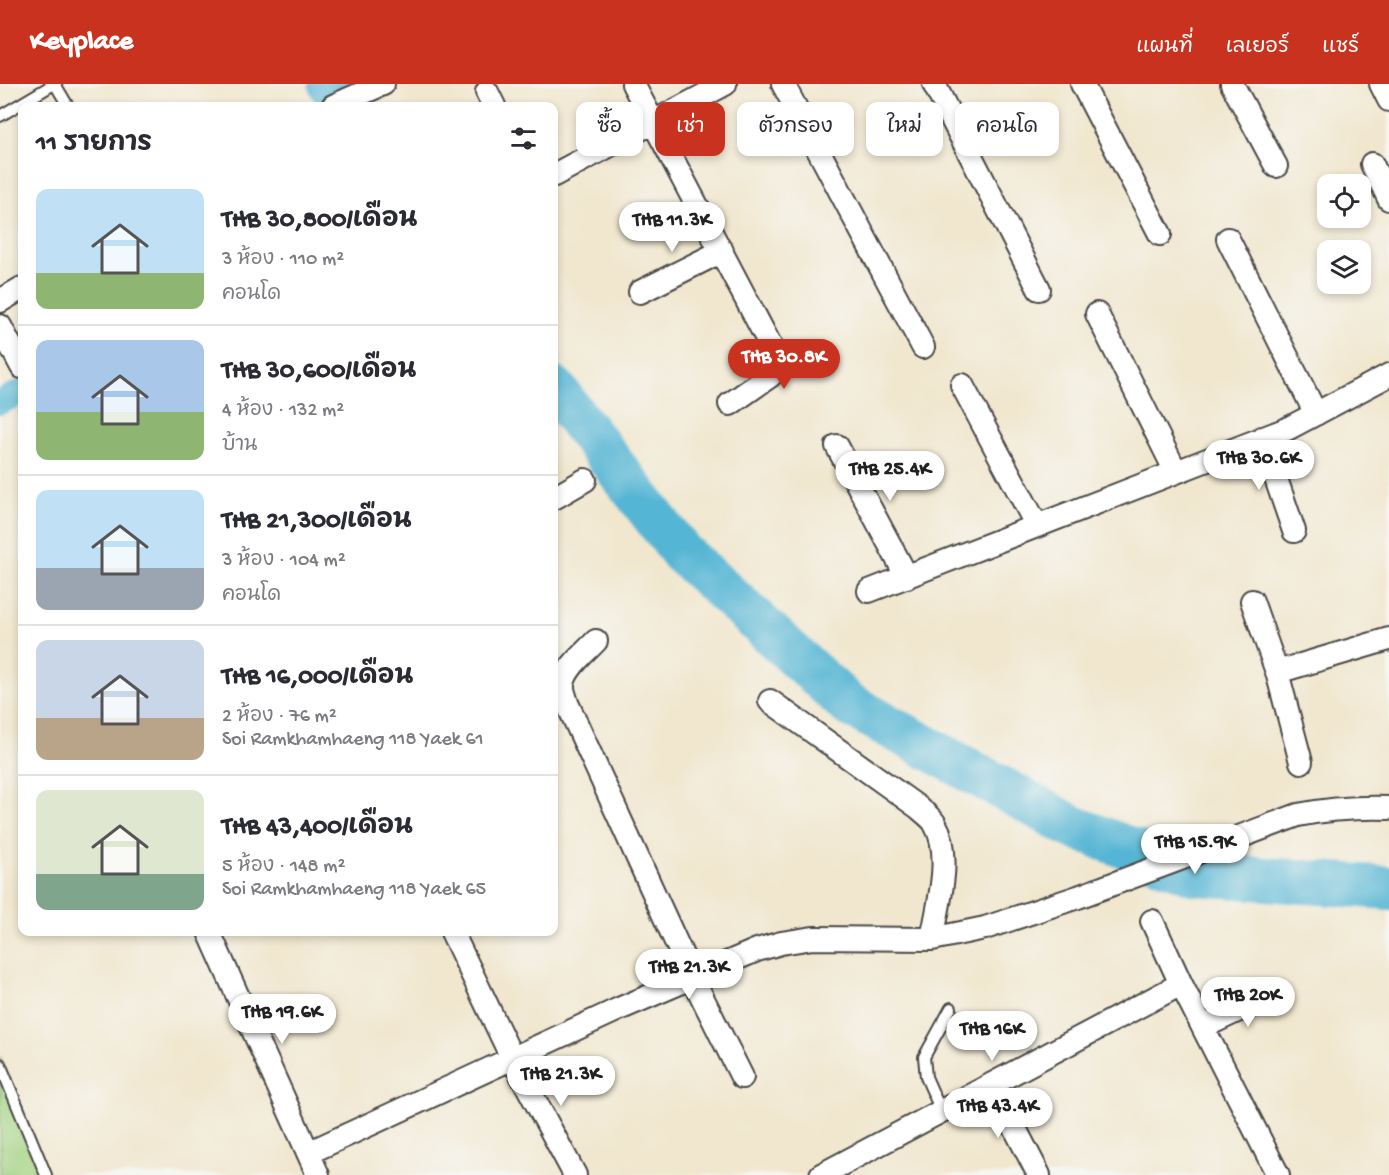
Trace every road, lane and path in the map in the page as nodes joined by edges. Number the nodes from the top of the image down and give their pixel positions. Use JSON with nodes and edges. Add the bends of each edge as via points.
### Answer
{"nodes":[{"id":1,"x":55,"y":84,"type":"edge"},
{"id":2,"x":633,"y":84,"type":"edge"},
{"id":3,"x":725,"y":84,"type":"edge"},
{"id":4,"x":783,"y":84,"type":"edge"},
{"id":5,"x":934,"y":84,"type":"edge"},
{"id":6,"x":1082,"y":84,"type":"edge"},
{"id":7,"x":1232,"y":84,"type":"edge"},
{"id":8,"x":1381,"y":84,"type":"edge"},
{"id":9,"x":376,"y":87,"type":"edge"},
{"id":10,"x":1389,"y":100,"type":"edge"},
{"id":11,"x":24,"y":102,"type":"edge"},
{"id":12,"x":66,"y":102,"type":"edge"},
{"id":13,"x":342,"y":102,"type":"edge"},
{"id":14,"x":18,"y":106,"type":"edge"},
{"id":15,"x":0,"y":116,"type":"edge"},
{"id":16,"x":653,"y":123,"type":"junction"},
{"id":17,"x":1372,"y":164,"type":"dead end"},
{"id":18,"x":1276,"y":166,"type":"dead end"},
{"id":19,"x":558,"y":173,"type":"edge"},
{"id":20,"x":1389,"y":199,"type":"edge"},
{"id":21,"x":1160,"y":234,"type":"dead end"},
{"id":22,"x":1228,"y":239,"type":"dead end"},
{"id":23,"x":722,"y":251,"type":"junction"},
{"id":24,"x":1039,"y":289,"type":"dead end"},
{"id":25,"x":18,"y":291,"type":"edge"},
{"id":26,"x":640,"y":292,"type":"dead end"},
{"id":27,"x":0,"y":302,"type":"edge"},
{"id":28,"x":1097,"y":314,"type":"dead end"},
{"id":29,"x":0,"y":326,"type":"edge"},
{"id":30,"x":923,"y":347,"type":"dead end"},
{"id":31,"x":18,"y":360,"type":"edge"},
{"id":32,"x":1389,"y":375,"type":"edge"},
{"id":33,"x":962,"y":386,"type":"dead end"},
{"id":34,"x":730,"y":404,"type":"dead end"},
{"id":35,"x":1316,"y":414,"type":"junction"},
{"id":36,"x":1262,"y":438,"type":"junction"},
{"id":37,"x":837,"y":446,"type":"dead end"},
{"id":38,"x":1176,"y":472,"type":"junction"},
{"id":39,"x":585,"y":480,"type":"dead end"},
{"id":40,"x":558,"y":496,"type":"edge"},
{"id":41,"x":1037,"y":526,"type":"junction"},
{"id":42,"x":1294,"y":531,"type":"dead end"},
{"id":43,"x":907,"y":576,"type":"junction"},
{"id":44,"x":869,"y":591,"type":"dead end"},
{"id":45,"x":1252,"y":601,"type":"dead end"},
{"id":46,"x":1389,"y":639,"type":"edge"},
{"id":47,"x":596,"y":641,"type":"dead end"},
{"id":48,"x":1276,"y":672,"type":"junction"},
{"id":49,"x":770,"y":701,"type":"dead end"},
{"id":50,"x":1301,"y":762,"type":"dead end"},
{"id":51,"x":1389,"y":808,"type":"edge"},
{"id":52,"x":1152,"y":921,"type":"dead end"},
{"id":53,"x":211,"y":936,"type":"edge"},
{"id":54,"x":454,"y":936,"type":"edge"},
{"id":55,"x":932,"y":939,"type":"junction"},
{"id":56,"x":692,"y":976,"type":"junction"},
{"id":57,"x":1181,"y":984,"type":"junction"},
{"id":58,"x":1279,"y":995,"type":"dead end"},
{"id":59,"x":951,"y":1008,"type":"dead end"},
{"id":60,"x":1203,"y":1027,"type":"junction"},
{"id":61,"x":512,"y":1058,"type":"junction"},
{"id":62,"x":0,"y":1064,"type":"edge"},
{"id":63,"x":742,"y":1077,"type":"dead end"},
{"id":64,"x":992,"y":1084,"type":"junction"},
{"id":65,"x":941,"y":1112,"type":"junction"},
{"id":66,"x":309,"y":1153,"type":"junction"},
{"id":67,"x":46,"y":1175,"type":"edge"},
{"id":68,"x":318,"y":1175,"type":"edge"},
{"id":69,"x":575,"y":1175,"type":"edge"},
{"id":70,"x":821,"y":1175,"type":"edge"},
{"id":71,"x":1039,"y":1175,"type":"edge"},
{"id":72,"x":1278,"y":1175,"type":"edge"}],
"edges":[{"from":1,"to":11,"type":"lane"},
{"from":1,"to":12,"type":"lane"},
{"from":2,"to":16,"type":"street"},
{"from":3,"to":16,"type":"street"},
{"from":4,"to":30,"type":"street"},
{"from":5,"to":24,"type":"street"},
{"from":6,"to":21,"type":"street"},
{"from":7,"to":18,"type":"street"},
{"from":8,"to":10,"type":"street"},
{"from":9,"to":13,"type":"street"},
{"from":14,"to":15,"type":"lane"},
{"from":16,"to":19,"type":"street"},
{"from":16,"to":23,"type":"street"},
{"from":17,"to":20,"type":"street"},
{"from":22,"to":35,"type":"street"},
{"from":23,"to":26,"type":"street"},
{"from":23,"to":34,"type":"street","via":[[777,362],[777,369],[770,376]]},
{"from":25,"to":27,"type":"street"},
{"from":28,"to":38,"type":"street"},
{"from":29,"to":31,"type":"street"},
{"from":32,"to":35,"type":"street"},
{"from":33,"to":41,"type":"street"},
{"from":35,"to":36,"type":"street"},
{"from":36,"to":38,"type":"street"},
{"from":36,"to":42,"type":"street"},
{"from":37,"to":43,"type":"street"},
{"from":38,"to":41,"type":"street"},
{"from":39,"to":40,"type":"street"},
{"from":41,"to":43,"type":"street"},
{"from":43,"to":44,"type":"street"},
{"from":45,"to":48,"type":"street"},
{"from":46,"to":48,"type":"street"},
{"from":47,"to":56,"type":"street","via":[[569,671],[563,688],[567,703]]},
{"from":48,"to":50,"type":"street"},
{"from":49,"to":55,"type":"street","via":[[935,822],[944,857]]},
{"from":51,"to":55,"type":"street","via":[[1329,809],[1298,816],[1078,897],[985,928]]},
{"from":52,"to":57,"type":"street"},
{"from":53,"to":66,"type":"street"},
{"from":54,"to":61,"type":"street"},
{"from":55,"to":56,"type":"street","via":[[813,938],[781,943]]},
{"from":56,"to":61,"type":"street"},
{"from":56,"to":63,"type":"street"},
{"from":57,"to":60,"type":"street"},
{"from":57,"to":64,"type":"street"},
{"from":58,"to":60,"type":"street"},
{"from":59,"to":65,"type":"lane","via":[[924,1058],[926,1077]]},
{"from":60,"to":72,"type":"street"},
{"from":61,"to":66,"type":"street"},
{"from":61,"to":69,"type":"street"},
{"from":62,"to":67,"type":"lane"},
{"from":64,"to":65,"type":"street"},
{"from":64,"to":71,"type":"street"},
{"from":65,"to":70,"type":"street"},
{"from":66,"to":68,"type":"street"}]}
